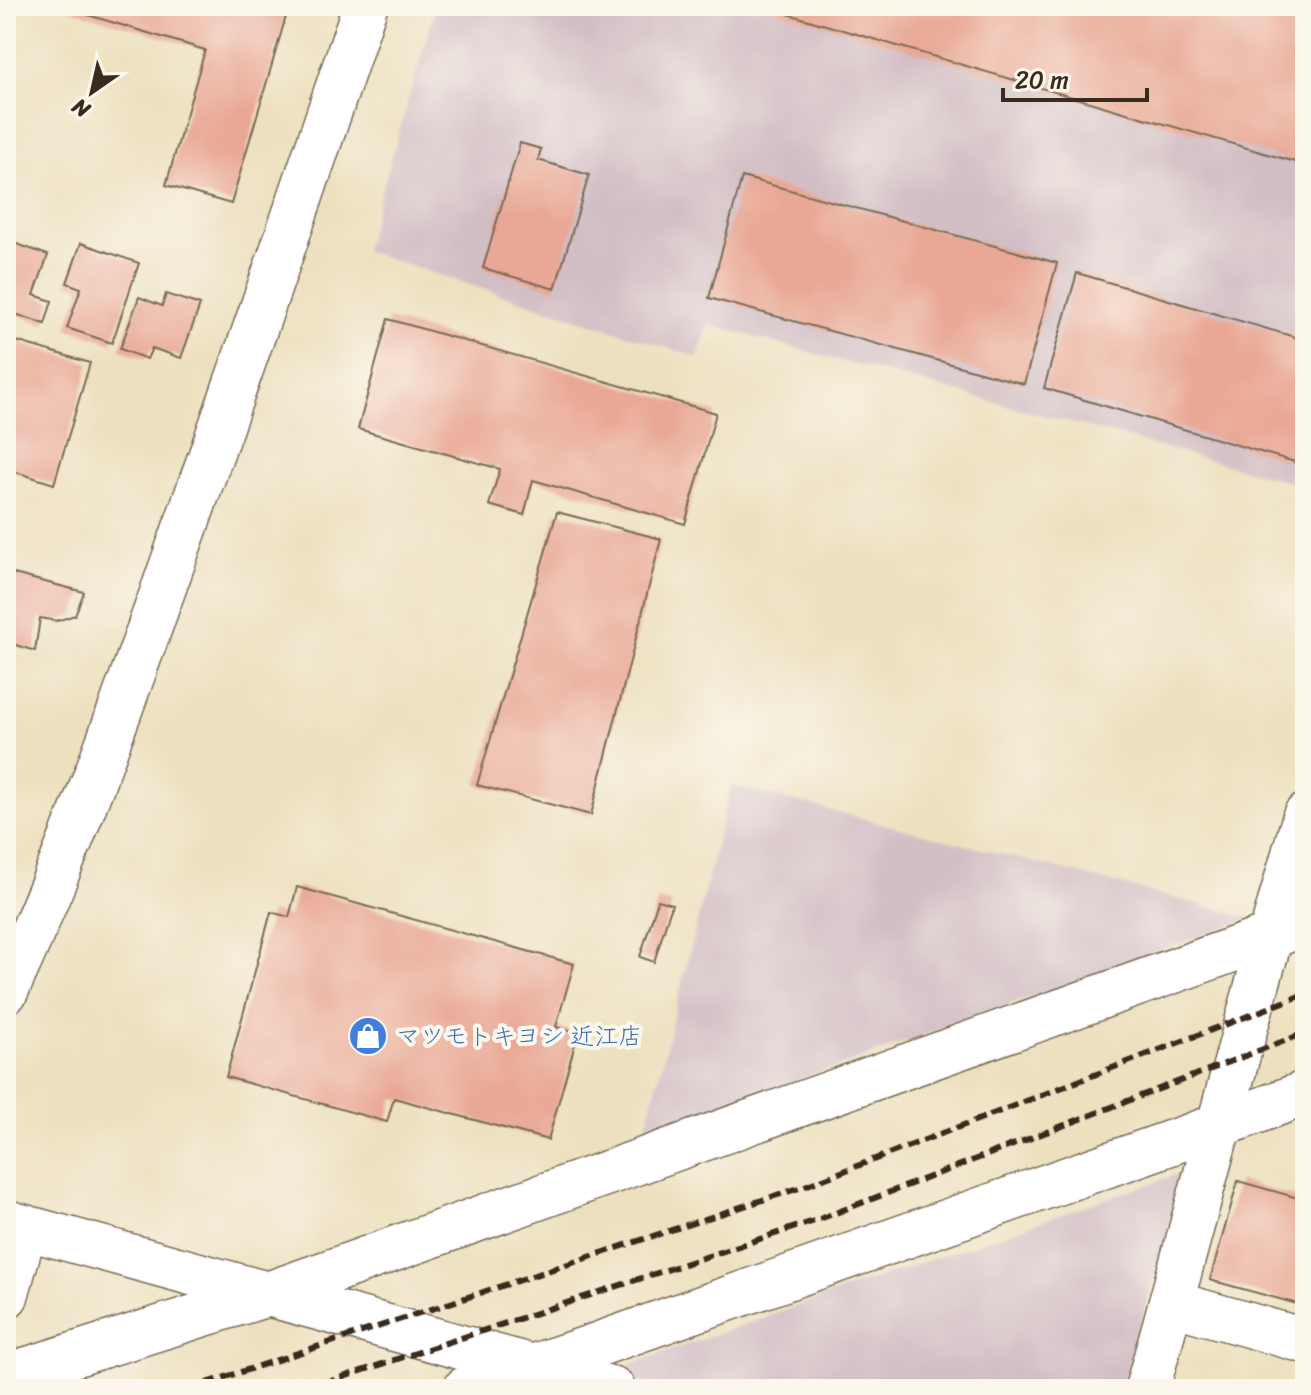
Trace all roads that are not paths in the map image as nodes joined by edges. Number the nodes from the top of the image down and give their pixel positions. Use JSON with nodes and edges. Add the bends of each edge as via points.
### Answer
{"nodes":[{"id":1,"x":365,"y":6,"type":"edge"},
{"id":2,"x":1305,"y":816,"type":"edge"},
{"id":3,"x":1287,"y":931,"type":"edge"},
{"id":4,"x":6,"y":991,"type":"edge"},
{"id":5,"x":1305,"y":1093,"type":"edge"},
{"id":6,"x":1221,"y":1125,"type":"junction"},
{"id":7,"x":16,"y":1225,"type":"edge"},
{"id":8,"x":268,"y":1294,"type":"junction"},
{"id":9,"x":6,"y":1296,"type":"edge"},
{"id":10,"x":1171,"y":1303,"type":"junction"},
{"id":11,"x":1305,"y":1341,"type":"edge"},
{"id":12,"x":533,"y":1367,"type":"junction"},
{"id":13,"x":6,"y":1376,"type":"edge"},
{"id":14,"x":465,"y":1389,"type":"edge"},
{"id":15,"x":613,"y":1389,"type":"edge"},
{"id":16,"x":1147,"y":1389,"type":"edge"}],
"edges":[{"from":1,"to":4,"type":"street","via":[[146,637],[49,898]]},
{"from":2,"to":3,"type":"street"},
{"from":3,"to":6,"type":"street"},
{"from":3,"to":8,"type":"street"},
{"from":5,"to":6,"type":"street"},
{"from":6,"to":10,"type":"street"},
{"from":6,"to":12,"type":"street"},
{"from":7,"to":8,"type":"street"},
{"from":7,"to":9,"type":"street"},
{"from":8,"to":12,"type":"street"},
{"from":8,"to":13,"type":"street"},
{"from":10,"to":11,"type":"street"},
{"from":10,"to":16,"type":"street"},
{"from":12,"to":14,"type":"street"},
{"from":12,"to":15,"type":"street"}]}
